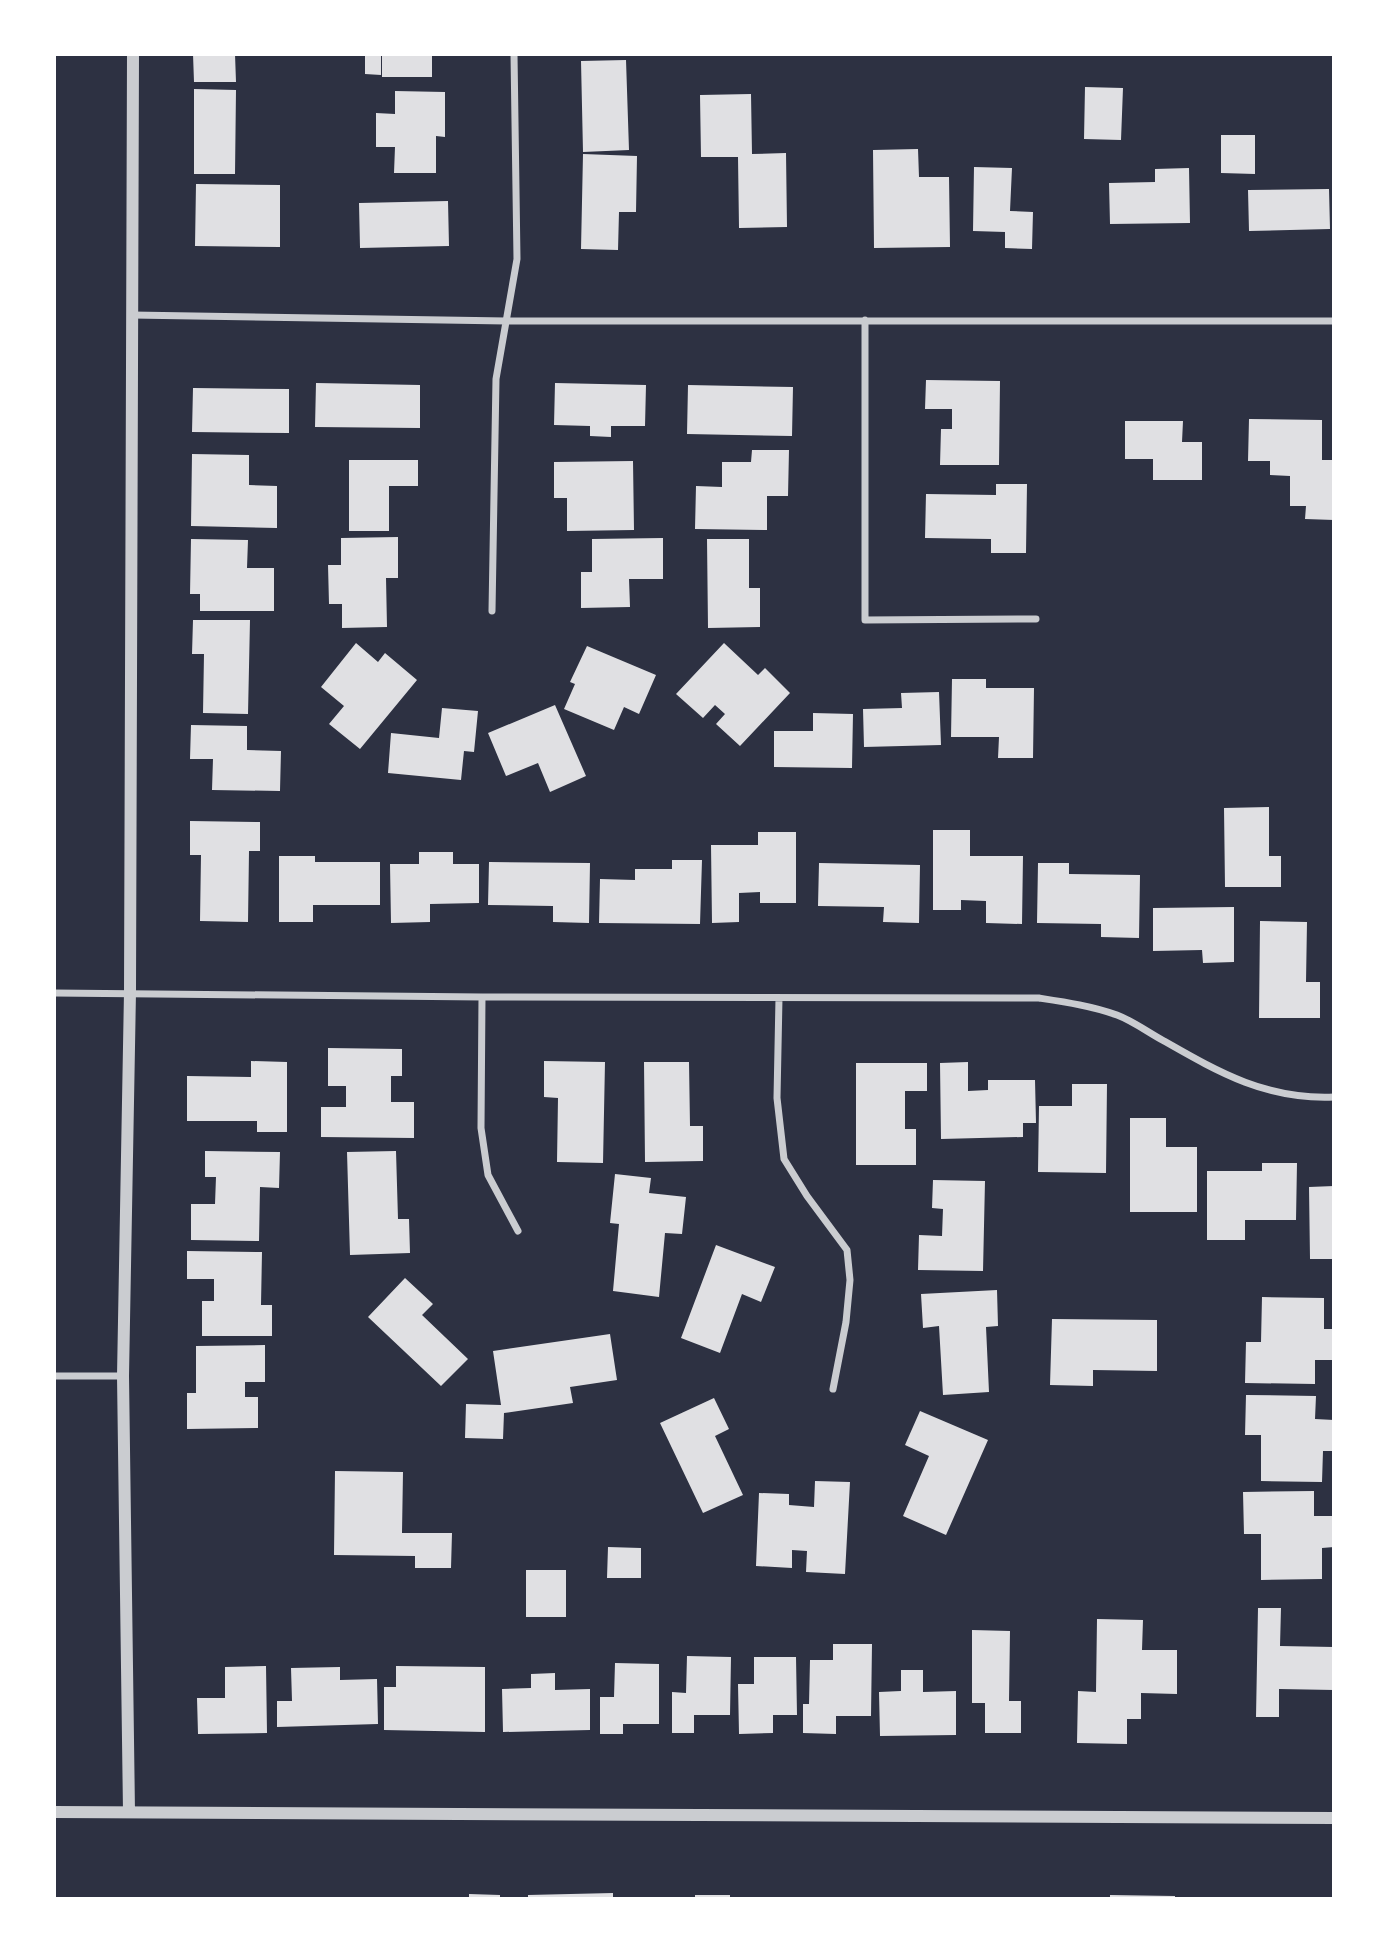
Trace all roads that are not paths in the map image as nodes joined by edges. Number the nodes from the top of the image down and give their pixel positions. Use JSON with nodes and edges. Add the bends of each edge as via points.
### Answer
{"nodes":[{"id":1,"x":133,"y":54,"type":"edge"},
{"id":2,"x":514,"y":54,"type":"edge"},
{"id":3,"x":131,"y":315,"type":"junction"},
{"id":4,"x":865,"y":320,"type":"junction"},
{"id":5,"x":506,"y":321,"type":"junction"},
{"id":6,"x":1334,"y":321,"type":"edge"},
{"id":7,"x":492,"y":611,"type":"dead end"},
{"id":8,"x":1036,"y":620,"type":"dead end"},
{"id":9,"x":130,"y":992,"type":"junction"},
{"id":10,"x":54,"y":993,"type":"edge"},
{"id":11,"x":482,"y":997,"type":"junction"},
{"id":12,"x":779,"y":998,"type":"junction"},
{"id":13,"x":1334,"y":1097,"type":"edge"},
{"id":14,"x":518,"y":1231,"type":"dead end"},
{"id":15,"x":54,"y":1376,"type":"edge"},
{"id":16,"x":123,"y":1376,"type":"junction"},
{"id":17,"x":833,"y":1389,"type":"dead end"},
{"id":18,"x":54,"y":1812,"type":"edge"},
{"id":19,"x":128,"y":1812,"type":"junction"},
{"id":20,"x":1334,"y":1818,"type":"edge"}],
"edges":[{"from":1,"to":3,"type":"street"},
{"from":2,"to":5,"type":"street","via":[[517,259]]},
{"from":3,"to":5,"type":"street"},
{"from":3,"to":9,"type":"street"},
{"from":4,"to":5,"type":"street"},
{"from":4,"to":6,"type":"street"},
{"from":4,"to":8,"type":"street","via":[[865,620]]},
{"from":5,"to":7,"type":"street","via":[[496,379]]},
{"from":9,"to":10,"type":"street"},
{"from":9,"to":11,"type":"street"},
{"from":9,"to":16,"type":"street"},
{"from":11,"to":12,"type":"street"},
{"from":11,"to":14,"type":"street","via":[[481,1128],[488,1175]]},
{"from":12,"to":13,"type":"street","via":[[1039,998],[1083,1005],[1119,1016],[1217,1072],[1255,1087]]},
{"from":12,"to":17,"type":"street","via":[[777,1098],[784,1159],[847,1250],[846,1322]]},
{"from":15,"to":16,"type":"street"},
{"from":16,"to":19,"type":"street"},
{"from":18,"to":19,"type":"street"},
{"from":19,"to":20,"type":"street"}]}
